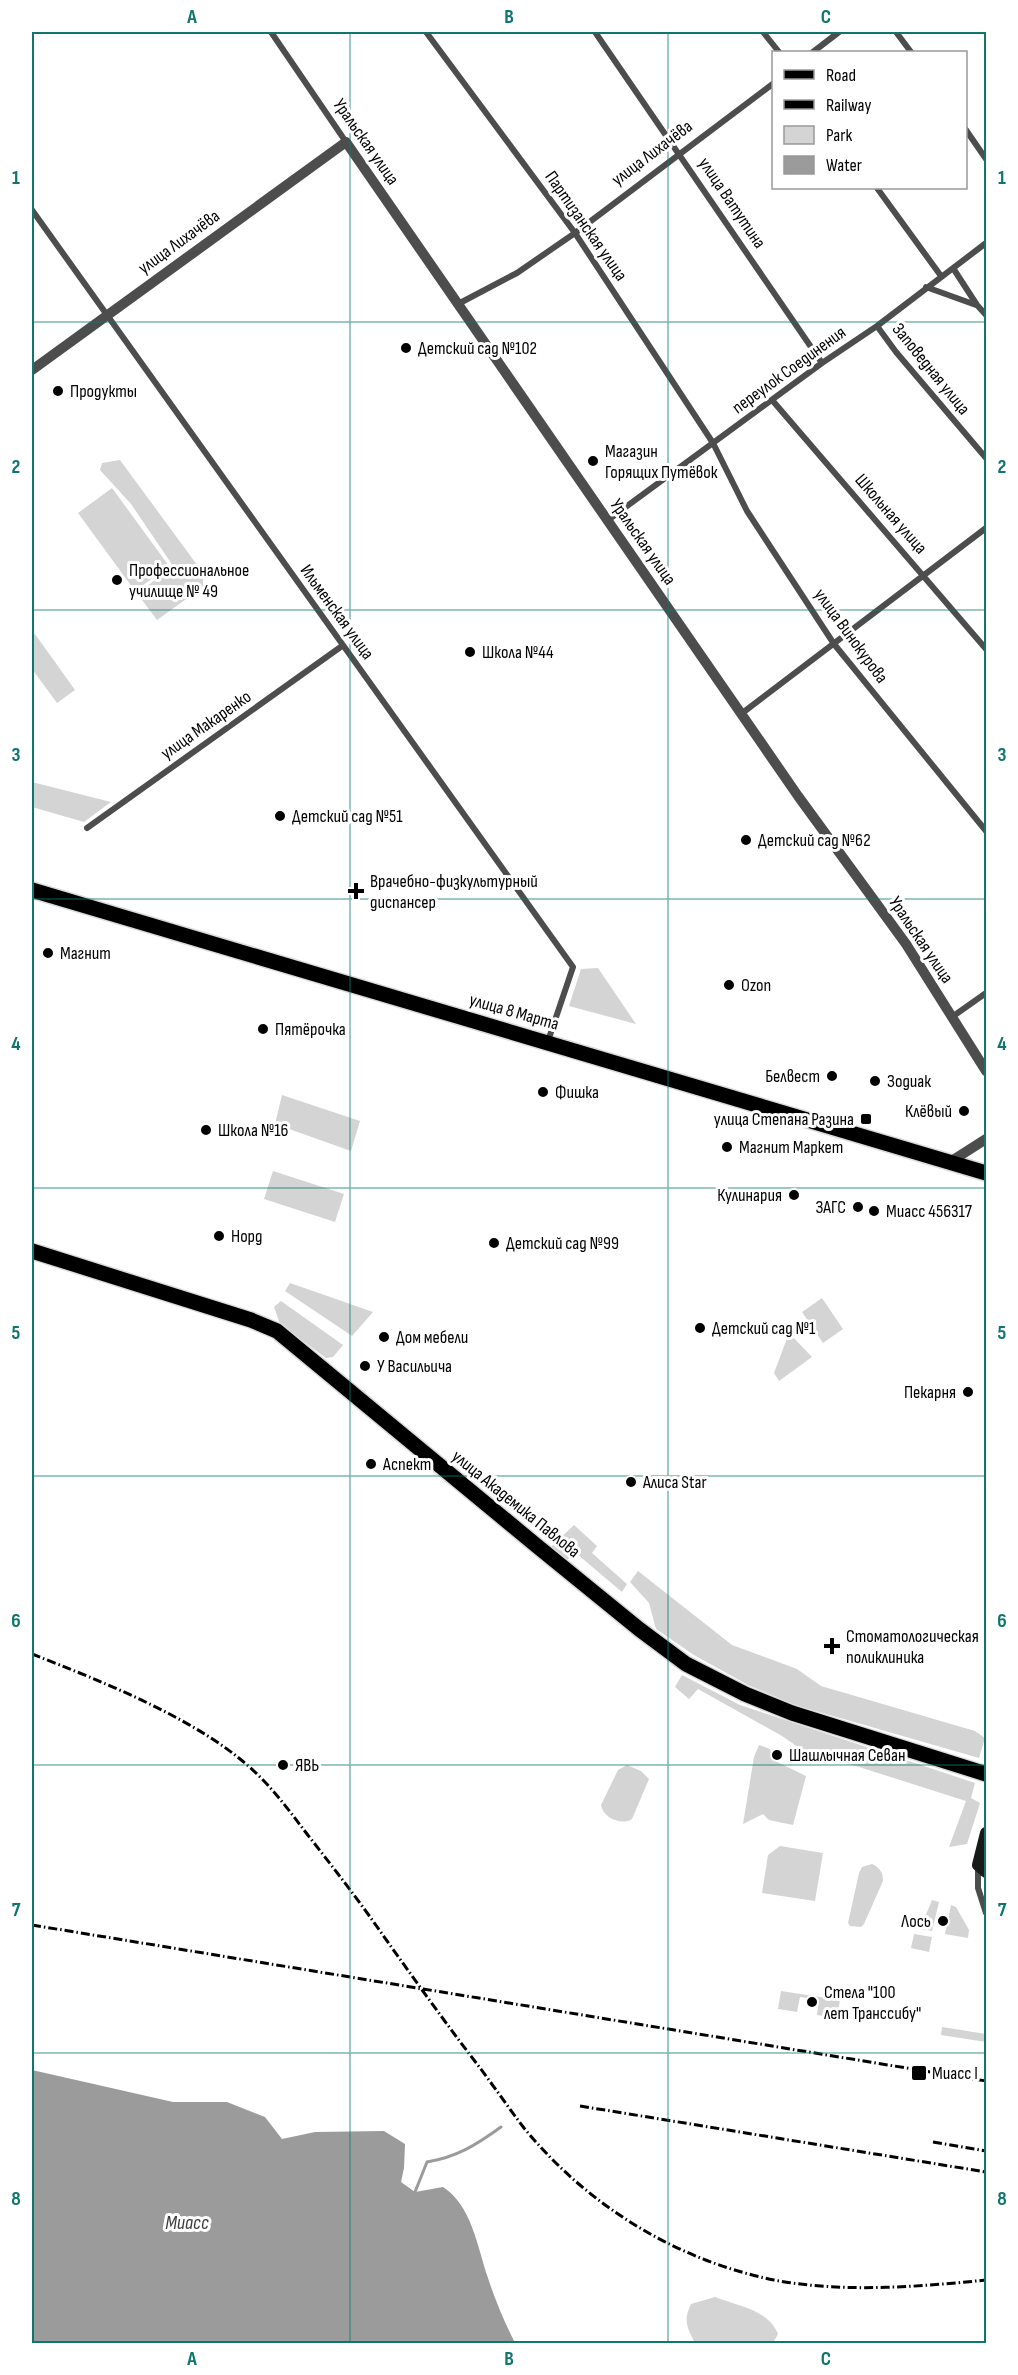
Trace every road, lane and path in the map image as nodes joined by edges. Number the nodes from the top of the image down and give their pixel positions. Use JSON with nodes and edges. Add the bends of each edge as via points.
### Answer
{"nodes":[{"id":1,"x":271,"y":32,"type":"edge"},
{"id":2,"x":426,"y":32,"type":"edge"},
{"id":3,"x":595,"y":32,"type":"edge"},
{"id":4,"x":764,"y":32,"type":"edge"},
{"id":5,"x":840,"y":32,"type":"edge"},
{"id":6,"x":896,"y":32,"type":"edge"},
{"id":7,"x":778,"y":51,"type":"edge"},
{"id":8,"x":814,"y":51,"type":"edge"},
{"id":9,"x":910,"y":51,"type":"edge"},
{"id":10,"x":772,"y":84,"type":"edge"},
{"id":11,"x":967,"y":131,"type":"edge"},
{"id":12,"x":346,"y":142,"type":"junction"},
{"id":13,"x":679,"y":153,"type":"junction"},
{"id":14,"x":987,"y":159,"type":"edge"},
{"id":15,"x":878,"y":189,"type":"edge"},
{"id":16,"x":32,"y":210,"type":"edge"},
{"id":17,"x":575,"y":233,"type":"junction"},
{"id":18,"x":987,"y":243,"type":"edge"},
{"id":19,"x":953,"y":268,"type":"junction"},
{"id":20,"x":941,"y":276,"type":"junction"},
{"id":21,"x":926,"y":287,"type":"junction"},
{"id":22,"x":458,"y":304,"type":"junction"},
{"id":23,"x":977,"y":305,"type":"junction"},
{"id":24,"x":107,"y":315,"type":"junction"},
{"id":25,"x":987,"y":315,"type":"edge"},
{"id":26,"x":877,"y":326,"type":"junction"},
{"id":27,"x":822,"y":363,"type":"junction"},
{"id":28,"x":32,"y":370,"type":"edge"},
{"id":29,"x":772,"y":400,"type":"junction"},
{"id":30,"x":713,"y":443,"type":"junction"},
{"id":31,"x":987,"y":459,"type":"edge"},
{"id":32,"x":608,"y":520,"type":"junction"},
{"id":33,"x":987,"y":528,"type":"edge"},
{"id":34,"x":925,"y":576,"type":"junction"},
{"id":35,"x":834,"y":644,"type":"junction"},
{"id":36,"x":342,"y":646,"type":"junction"},
{"id":37,"x":987,"y":649,"type":"edge"},
{"id":38,"x":741,"y":714,"type":"junction"},
{"id":39,"x":87,"y":828,"type":"dead end"},
{"id":40,"x":987,"y":831,"type":"edge"},
{"id":41,"x":32,"y":890,"type":"edge"},
{"id":42,"x":987,"y":993,"type":"edge"},
{"id":43,"x":952,"y":1017,"type":"junction"},
{"id":44,"x":548,"y":1042,"type":"junction"},
{"id":45,"x":987,"y":1071,"type":"edge"},
{"id":46,"x":987,"y":1139,"type":"edge"},
{"id":47,"x":951,"y":1162,"type":"junction"},
{"id":48,"x":987,"y":1173,"type":"edge"},
{"id":49,"x":32,"y":1251,"type":"edge"},
{"id":50,"x":987,"y":1774,"type":"edge"},
{"id":51,"x":987,"y":1833,"type":"edge"},
{"id":52,"x":982,"y":1868,"type":"edge"},
{"id":53,"x":987,"y":1912,"type":"edge"}],
"edges":[{"from":1,"to":12,"type":"street","name":"Уральская улица"},
{"from":2,"to":17,"type":"street","name":"Партизанская улица"},
{"from":3,"to":13,"type":"street","name":"улица Ватутина"},
{"from":4,"to":7,"type":"street"},
{"from":5,"to":8,"type":"street"},
{"from":6,"to":9,"type":"street"},
{"from":10,"to":13,"type":"street","name":"улица Лихачёва"},
{"from":11,"to":14,"type":"street"},
{"from":12,"to":22,"type":"street","name":"Уральская улица"},
{"from":12,"to":24,"type":"street","name":"улица Лихачёва"},
{"from":13,"to":17,"type":"street","name":"улица Лихачёва"},
{"from":13,"to":27,"type":"street","name":"улица Ватутина"},
{"from":15,"to":20,"type":"street"},
{"from":16,"to":24,"type":"street","name":"Ильменская улица"},
{"from":17,"to":22,"type":"street","name":"улица Лихачёва","via":[[517,273]]},
{"from":17,"to":30,"type":"street","name":"Партизанская улица"},
{"from":18,"to":19,"type":"street","name":"переулок Соединения"},
{"from":19,"to":20,"type":"street","name":"переулок Соединения"},
{"from":19,"to":23,"type":"street"},
{"from":20,"to":21,"type":"street","name":"переулок Соединения"},
{"from":21,"to":23,"type":"street"},
{"from":21,"to":26,"type":"street","name":"переулок Соединения"},
{"from":22,"to":32,"type":"street","name":"Уральская улица"},
{"from":23,"to":25,"type":"street"},
{"from":24,"to":28,"type":"street","name":"улица Лихачёва"},
{"from":24,"to":36,"type":"street","name":"Ильменская улица"},
{"from":26,"to":27,"type":"street","name":"переулок Соединения"},
{"from":26,"to":31,"type":"street","name":"Заповедная улица"},
{"from":27,"to":29,"type":"street","name":"переулок Соединения"},
{"from":29,"to":30,"type":"street","name":"переулок Соединения"},
{"from":29,"to":34,"type":"street","name":"Школьная улица"},
{"from":30,"to":32,"type":"street","name":"переулок Соединения"},
{"from":30,"to":35,"type":"street","name":"улица Винокурова","via":[[747,511]]},
{"from":32,"to":38,"type":"street","name":"Уральская улица"},
{"from":33,"to":34,"type":"street"},
{"from":34,"to":35,"type":"street"},
{"from":34,"to":37,"type":"street","name":"Школьная улица"},
{"from":35,"to":38,"type":"street"},
{"from":35,"to":40,"type":"street","name":"улица Винокурова"},
{"from":36,"to":39,"type":"street","name":"улица Макаренко"},
{"from":36,"to":44,"type":"street","name":"Ильменская улица","via":[[573,967]]},
{"from":38,"to":43,"type":"street","name":"Уральская улица","via":[[906,944]]},
{"from":41,"to":44,"type":"main road","name":"улица 8 Марта"},
{"from":42,"to":43,"type":"street"},
{"from":43,"to":45,"type":"street","name":"Уральская улица"},
{"from":44,"to":47,"type":"main road","name":"улица 8 Марта"},
{"from":46,"to":47,"type":"street"},
{"from":47,"to":48,"type":"main road","name":"улица 8 Марта"},
{"from":49,"to":50,"type":"main road","name":"улица Академика Павлова","via":[[277,1331],[555,1562],[686,1664],[792,1713]]},
{"from":51,"to":52,"type":"main road"},
{"from":52,"to":53,"type":"street","via":[[976,1877]]}]}
